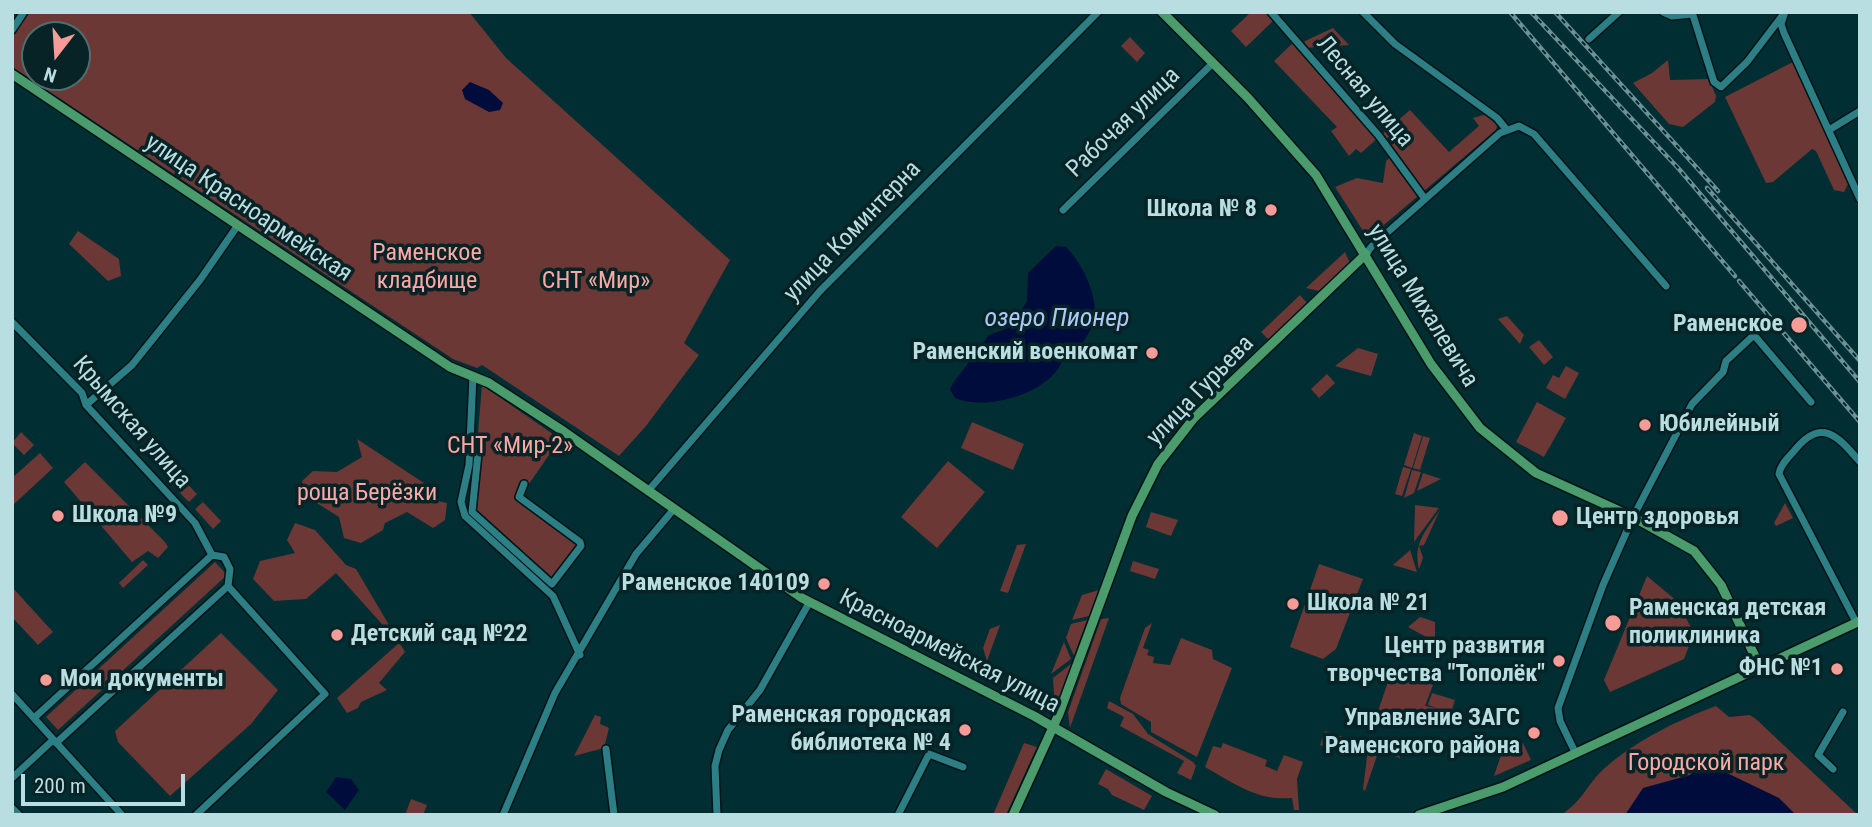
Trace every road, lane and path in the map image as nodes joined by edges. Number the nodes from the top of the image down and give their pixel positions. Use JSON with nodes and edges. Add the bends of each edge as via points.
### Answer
{"nodes":[{"id":1,"x":24,"y":12,"type":"edge"},
{"id":2,"x":1098,"y":12,"type":"edge"},
{"id":3,"x":1162,"y":12,"type":"edge"},
{"id":4,"x":1271,"y":12,"type":"edge"},
{"id":5,"x":1363,"y":12,"type":"edge"},
{"id":6,"x":1619,"y":12,"type":"edge"},
{"id":7,"x":1663,"y":12,"type":"edge"},
{"id":8,"x":1785,"y":12,"type":"edge"},
{"id":9,"x":1692,"y":13,"type":"edge"},
{"id":10,"x":12,"y":30,"type":"edge"},
{"id":11,"x":1589,"y":39,"type":"dead end"},
{"id":12,"x":1213,"y":63,"type":"junction"},
{"id":13,"x":12,"y":74,"type":"edge"},
{"id":14,"x":1860,"y":111,"type":"edge"},
{"id":15,"x":1506,"y":129,"type":"junction"},
{"id":16,"x":1829,"y":130,"type":"junction"},
{"id":17,"x":1425,"y":199,"type":"junction"},
{"id":18,"x":1860,"y":199,"type":"edge"},
{"id":19,"x":1063,"y":210,"type":"dead end"},
{"id":20,"x":238,"y":225,"type":"junction"},
{"id":21,"x":1366,"y":254,"type":"junction"},
{"id":22,"x":1666,"y":286,"type":"dead end"},
{"id":23,"x":12,"y":322,"type":"edge"},
{"id":24,"x":473,"y":376,"type":"junction"},
{"id":25,"x":1811,"y":402,"type":"dead end"},
{"id":26,"x":86,"y":405,"type":"junction"},
{"id":27,"x":478,"y":454,"type":"dead end"},
{"id":28,"x":1860,"y":462,"type":"edge"},
{"id":29,"x":524,"y":484,"type":"dead end"},
{"id":30,"x":648,"y":491,"type":"junction"},
{"id":31,"x":674,"y":509,"type":"junction"},
{"id":32,"x":1633,"y":517,"type":"junction"},
{"id":33,"x":212,"y":555,"type":"junction"},
{"id":34,"x":228,"y":586,"type":"junction"},
{"id":35,"x":809,"y":603,"type":"junction"},
{"id":36,"x":1858,"y":622,"type":"edge"},
{"id":37,"x":580,"y":655,"type":"junction"},
{"id":38,"x":1760,"y":667,"type":"junction"},
{"id":39,"x":12,"y":694,"type":"edge"},
{"id":40,"x":1843,"y":712,"type":"dead end"},
{"id":41,"x":34,"y":718,"type":"junction"},
{"id":42,"x":1054,"y":726,"type":"junction"},
{"id":43,"x":55,"y":741,"type":"junction"},
{"id":44,"x":606,"y":749,"type":"dead end"},
{"id":45,"x":1575,"y":752,"type":"junction"},
{"id":46,"x":963,"y":767,"type":"dead end"},
{"id":47,"x":1833,"y":769,"type":"dead end"},
{"id":48,"x":12,"y":778,"type":"edge"},
{"id":49,"x":12,"y":808,"type":"edge"},
{"id":50,"x":19,"y":815,"type":"edge"},
{"id":51,"x":121,"y":815,"type":"edge"},
{"id":52,"x":196,"y":815,"type":"edge"},
{"id":53,"x":503,"y":815,"type":"edge"},
{"id":54,"x":614,"y":815,"type":"edge"},
{"id":55,"x":717,"y":815,"type":"edge"},
{"id":56,"x":898,"y":815,"type":"edge"},
{"id":57,"x":1013,"y":815,"type":"edge"},
{"id":58,"x":1215,"y":815,"type":"edge"},
{"id":59,"x":1419,"y":815,"type":"edge"}],
"edges":[{"from":1,"to":10,"type":"street"},
{"from":2,"to":30,"type":"street","name":"улица Коминтерна","via":[[820,291]]},
{"from":3,"to":12,"type":"main road","name":"улица Михалевича"},
{"from":4,"to":17,"type":"street","name":"Лесная улица","via":[[1379,136]]},
{"from":5,"to":15,"type":"street","via":[[1395,44]]},
{"from":6,"to":11,"type":"street"},
{"from":7,"to":9,"type":"street","via":[[1672,16]]},
{"from":8,"to":9,"type":"street","via":[[1747,62],[1721,87],[1714,82]]},
{"from":8,"to":16,"type":"street","via":[[1784,33]]},
{"from":12,"to":19,"type":"street","name":"Рабочая улица"},
{"from":12,"to":21,"type":"main road","name":"улица Михалевича","via":[[1305,161]]},
{"from":13,"to":20,"type":"main road","name":"улица Красноармейская"},
{"from":14,"to":16,"type":"street"},
{"from":15,"to":17,"type":"street","name":"улица Гурьева"},
{"from":15,"to":22,"type":"street","via":[[1525,127],[1534,134]]},
{"from":16,"to":18,"type":"street"},
{"from":17,"to":21,"type":"street","name":"улица Гурьева"},
{"from":20,"to":24,"type":"main road","name":"улица Красноармейская","via":[[445,364]]},
{"from":20,"to":26,"type":"street","via":[[132,365]]},
{"from":21,"to":32,"type":"main road","name":"улица Михалевича","via":[[1431,364],[1480,428],[1536,473]]},
{"from":21,"to":42,"type":"main road","name":"улица Гурьева","via":[[1194,418],[1165,453],[1132,516]]},
{"from":23,"to":26,"type":"street","name":"Крымская улица","via":[[82,393]]},
{"from":24,"to":30,"type":"main road","name":"улица Красноармейская"},
{"from":24,"to":37,"type":"street","via":[[469,465],[461,502],[465,516],[553,596]]},
{"from":25,"to":32,"type":"street","via":[[1755,335],[1692,404]]},
{"from":26,"to":33,"type":"street","name":"Крымская улица","via":[[195,523]]},
{"from":27,"to":29,"type":"street","via":[[472,512],[552,584],[580,542],[519,497]]},
{"from":28,"to":36,"type":"street","via":[[1824,431],[1800,444],[1779,474]]},
{"from":30,"to":31,"type":"main road","name":"улица Красноармейская"},
{"from":31,"to":35,"type":"main road","name":"Красноармейская улица"},
{"from":31,"to":37,"type":"street","via":[[636,554]]},
{"from":32,"to":38,"type":"main road","name":"улица Михалевича","via":[[1688,547],[1709,566]]},
{"from":32,"to":45,"type":"street","via":[[1588,621],[1558,708]]},
{"from":33,"to":34,"type":"street","via":[[224,557],[230,569]]},
{"from":33,"to":41,"type":"street"},
{"from":34,"to":43,"type":"street"},
{"from":34,"to":52,"type":"street","via":[[325,694]]},
{"from":35,"to":42,"type":"main road","name":"Красноармейская улица"},
{"from":35,"to":55,"type":"street","via":[[760,691],[728,730],[719,750],[715,766]]},
{"from":36,"to":38,"type":"main road"},
{"from":37,"to":53,"type":"street","via":[[555,693]]},
{"from":38,"to":45,"type":"main road"},
{"from":39,"to":41,"type":"street"},
{"from":40,"to":47,"type":"street","via":[[1818,755]]},
{"from":41,"to":43,"type":"street"},
{"from":42,"to":57,"type":"main road","name":"улица Гурьева"},
{"from":42,"to":58,"type":"main road","name":"Красноармейская улица","via":[[1166,792]]},
{"from":43,"to":48,"type":"street"},
{"from":43,"to":51,"type":"street"},
{"from":44,"to":54,"type":"street"},
{"from":45,"to":59,"type":"main road","via":[[1483,794]]},
{"from":46,"to":56,"type":"street","via":[[929,754]]},
{"from":49,"to":50,"type":"street"}]}
